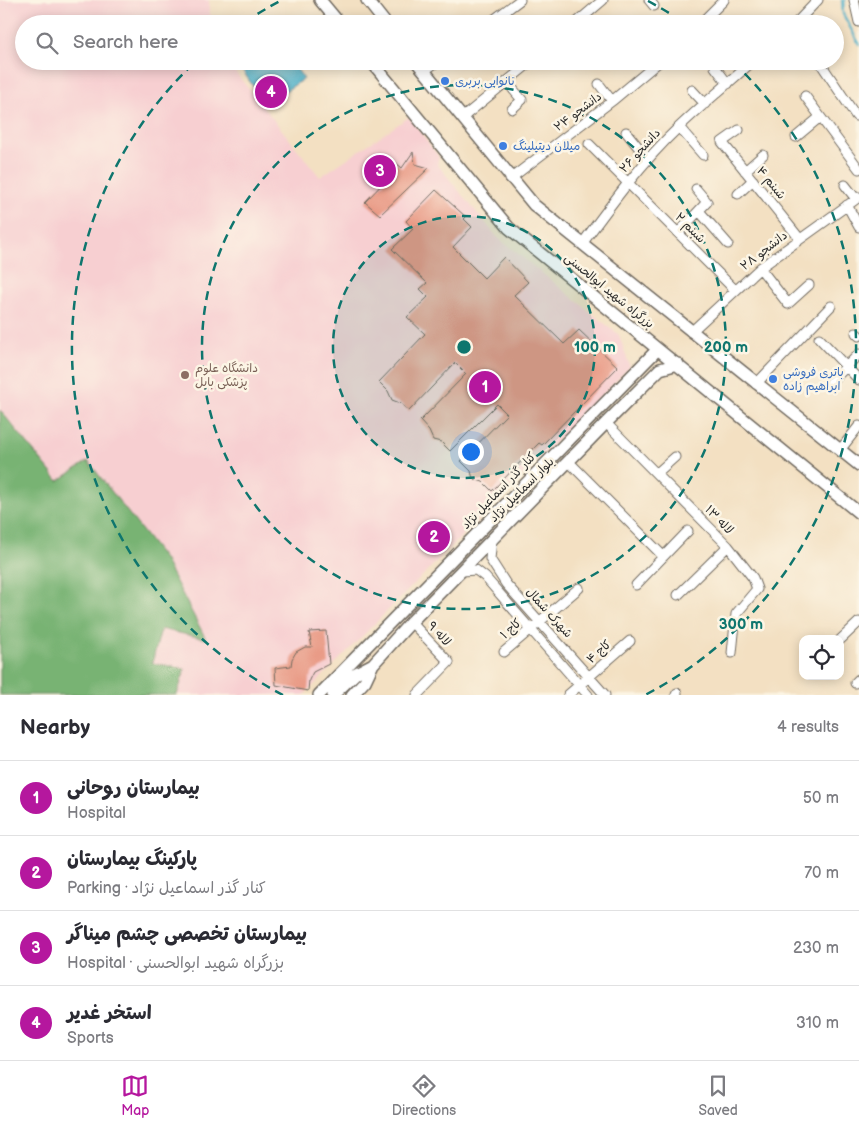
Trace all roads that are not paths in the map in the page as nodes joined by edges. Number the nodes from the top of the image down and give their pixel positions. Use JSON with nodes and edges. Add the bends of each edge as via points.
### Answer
{"nodes":[{"id":1,"x":320,"y":0,"type":"edge"},
{"id":2,"x":520,"y":0,"type":"edge"},
{"id":3,"x":603,"y":0,"type":"edge"},
{"id":4,"x":724,"y":0,"type":"edge"},
{"id":5,"x":818,"y":0,"type":"edge"},
{"id":6,"x":854,"y":0,"type":"edge"},
{"id":7,"x":369,"y":1,"type":"edge"},
{"id":8,"x":332,"y":15,"type":"edge"},
{"id":9,"x":379,"y":15,"type":"edge"},
{"id":10,"x":500,"y":15,"type":"edge"},
{"id":11,"x":586,"y":15,"type":"edge"},
{"id":12,"x":709,"y":15,"type":"edge"},
{"id":13,"x":804,"y":15,"type":"edge"},
{"id":14,"x":859,"y":22,"type":"edge"},
{"id":15,"x":378,"y":70,"type":"edge"},
{"id":16,"x":521,"y":70,"type":"edge"},
{"id":17,"x":649,"y":70,"type":"edge"},
{"id":18,"x":717,"y":70,"type":"edge"},
{"id":19,"x":743,"y":70,"type":"edge"},
{"id":20,"x":826,"y":70,"type":"edge"},
{"id":21,"x":424,"y":71,"type":"edge"},
{"id":22,"x":507,"y":82,"type":"junction"},
{"id":23,"x":599,"y":84,"type":"dead end"},
{"id":24,"x":728,"y":84,"type":"junction"},
{"id":25,"x":692,"y":90,"type":"dead end"},
{"id":26,"x":805,"y":96,"type":"dead end"},
{"id":27,"x":612,"y":101,"type":"junction"},
{"id":28,"x":705,"y":104,"type":"junction"},
{"id":29,"x":512,"y":109,"type":"dead end"},
{"id":30,"x":856,"y":116,"type":"dead end"},
{"id":31,"x":820,"y":117,"type":"junction"},
{"id":32,"x":462,"y":118,"type":"junction"},
{"id":33,"x":679,"y":127,"type":"junction"},
{"id":34,"x":739,"y":130,"type":"dead end"},
{"id":35,"x":626,"y":132,"type":"dead end"},
{"id":36,"x":796,"y":138,"type":"dead end"},
{"id":37,"x":589,"y":144,"type":"dead end"},
{"id":38,"x":704,"y":155,"type":"dead end"},
{"id":39,"x":763,"y":155,"type":"dead end"},
{"id":40,"x":648,"y":159,"type":"junction"},
{"id":41,"x":859,"y":169,"type":"edge"},
{"id":42,"x":745,"y":171,"type":"junction"},
{"id":43,"x":510,"y":179,"type":"junction"},
{"id":44,"x":753,"y":180,"type":"junction"},
{"id":45,"x":627,"y":184,"type":"junction"},
{"id":46,"x":845,"y":184,"type":"dead end"},
{"id":47,"x":696,"y":189,"type":"dead end"},
{"id":48,"x":738,"y":194,"type":"dead end"},
{"id":49,"x":858,"y":198,"type":"edge"},
{"id":50,"x":847,"y":205,"type":"junction"},
{"id":51,"x":698,"y":211,"type":"junction"},
{"id":52,"x":859,"y":227,"type":"edge"},
{"id":53,"x":678,"y":234,"type":"junction"},
{"id":54,"x":800,"y":239,"type":"junction"},
{"id":55,"x":582,"y":244,"type":"junction"},
{"id":56,"x":728,"y":244,"type":"dead end"},
{"id":57,"x":760,"y":268,"type":"junction"},
{"id":58,"x":809,"y":285,"type":"dead end"},
{"id":59,"x":735,"y":290,"type":"junction"},
{"id":60,"x":831,"y":306,"type":"dead end"},
{"id":61,"x":638,"y":332,"type":"junction"},
{"id":62,"x":691,"y":332,"type":"junction"},
{"id":63,"x":819,"y":338,"type":"dead end"},
{"id":64,"x":657,"y":350,"type":"junction"},
{"id":65,"x":859,"y":354,"type":"edge"},
{"id":66,"x":678,"y":364,"type":"junction"},
{"id":67,"x":846,"y":366,"type":"junction"},
{"id":68,"x":660,"y":369,"type":"junction"},
{"id":69,"x":859,"y":380,"type":"edge"},
{"id":70,"x":756,"y":384,"type":"junction"},
{"id":71,"x":829,"y":384,"type":"dead end"},
{"id":72,"x":606,"y":422,"type":"junction"},
{"id":73,"x":859,"y":426,"type":"edge"},
{"id":74,"x":840,"y":450,"type":"junction"},
{"id":75,"x":675,"y":456,"type":"dead end"},
{"id":76,"x":569,"y":462,"type":"junction"},
{"id":77,"x":859,"y":465,"type":"edge"},
{"id":78,"x":657,"y":473,"type":"junction"},
{"id":79,"x":859,"y":512,"type":"edge"},
{"id":80,"x":688,"y":531,"type":"dead end"},
{"id":81,"x":492,"y":540,"type":"junction"},
{"id":82,"x":728,"y":546,"type":"junction"},
{"id":83,"x":663,"y":556,"type":"junction"},
{"id":84,"x":462,"y":571,"type":"junction"},
{"id":85,"x":506,"y":584,"type":"junction"},
{"id":86,"x":636,"y":585,"type":"dead end"},
{"id":87,"x":579,"y":588,"type":"dead end"},
{"id":88,"x":498,"y":590,"type":"junction"},
{"id":89,"x":678,"y":594,"type":"dead end"},
{"id":90,"x":411,"y":622,"type":"junction"},
{"id":91,"x":859,"y":622,"type":"edge"},
{"id":92,"x":535,"y":624,"type":"junction"},
{"id":93,"x":844,"y":636,"type":"edge"},
{"id":94,"x":630,"y":641,"type":"dead end"},
{"id":95,"x":504,"y":652,"type":"dead end"},
{"id":96,"x":732,"y":653,"type":"dead end"},
{"id":97,"x":373,"y":664,"type":"junction"},
{"id":98,"x":584,"y":681,"type":"junction"},
{"id":99,"x":319,"y":695,"type":"edge"},
{"id":100,"x":333,"y":695,"type":"edge"},
{"id":101,"x":352,"y":695,"type":"edge"},
{"id":102,"x":416,"y":695,"type":"edge"},
{"id":103,"x":568,"y":695,"type":"edge"},
{"id":104,"x":588,"y":695,"type":"edge"},
{"id":105,"x":605,"y":695,"type":"edge"}],
"edges":[{"from":1,"to":8,"type":"main road"},
{"from":2,"to":10,"type":"street"},
{"from":3,"to":11,"type":"street"},
{"from":4,"to":12,"type":"street"},
{"from":5,"to":13,"type":"street"},
{"from":6,"to":14,"type":"street"},
{"from":7,"to":9,"type":"main road"},
{"from":15,"to":61,"type":"main road","name":"بزرگراه شهید ابوالحسنی","via":[[504,222]]},
{"from":16,"to":22,"type":"street"},
{"from":17,"to":27,"type":"street","name":"دانشجو ۲۴"},
{"from":18,"to":24,"type":"street"},
{"from":19,"to":24,"type":"street","name":"دانشجو ۲۶"},
{"from":20,"to":30,"type":"street"},
{"from":21,"to":32,"type":"main road","name":"بزرگراه شهید ابوالحسنی"},
{"from":22,"to":29,"type":"street","via":[[522,100]]},
{"from":22,"to":32,"type":"street"},
{"from":23,"to":27,"type":"street"},
{"from":24,"to":28,"type":"street","name":"دانشجو ۲۶"},
{"from":25,"to":28,"type":"street"},
{"from":26,"to":31,"type":"street"},
{"from":27,"to":43,"type":"street","name":"دانشجو ۲۴"},
{"from":28,"to":33,"type":"street","name":"دانشجو ۲۶"},
{"from":31,"to":36,"type":"street"},
{"from":31,"to":41,"type":"street"},
{"from":32,"to":43,"type":"main road","name":"بزرگراه شهید ابوالحسنی"},
{"from":33,"to":38,"type":"street"},
{"from":33,"to":40,"type":"street","name":"دانشجو ۲۶"},
{"from":34,"to":42,"type":"street","name":"شبنم ۴","via":[[722,142]]},
{"from":35,"to":40,"type":"street"},
{"from":37,"to":45,"type":"street","name":"شبنم ۲"},
{"from":39,"to":42,"type":"street"},
{"from":40,"to":45,"type":"street","name":"دانشجو ۲۶"},
{"from":42,"to":44,"type":"street","name":"شبنم ۴"},
{"from":43,"to":55,"type":"main road","name":"بزرگراه شهید ابوالحسنی","via":[[534,205]]},
{"from":44,"to":48,"type":"street"},
{"from":44,"to":54,"type":"street","name":"شبنم ۴"},
{"from":45,"to":53,"type":"street","name":"شبنم ۲"},
{"from":45,"to":55,"type":"street","name":"دانشجو ۲۶"},
{"from":46,"to":49,"type":"street"},
{"from":47,"to":51,"type":"street","via":[[706,202]]},
{"from":49,"to":50,"type":"street","name":"دانشجو ۲۸"},
{"from":50,"to":52,"type":"street"},
{"from":50,"to":54,"type":"street","name":"دانشجو ۲۸"},
{"from":51,"to":53,"type":"street"},
{"from":51,"to":56,"type":"street"},
{"from":53,"to":59,"type":"street","name":"شبنم ۲"},
{"from":54,"to":57,"type":"street","name":"دانشجو ۲۸"},
{"from":55,"to":62,"type":"main road","name":"بزرگراه شهید ابوالحسنی"},
{"from":57,"to":58,"type":"street","via":[[788,304]]},
{"from":57,"to":59,"type":"street","name":"دانشجو ۲۸"},
{"from":59,"to":62,"type":"street","name":"دانشجو ۲۸"},
{"from":60,"to":70,"type":"street"},
{"from":61,"to":64,"type":"main road"},
{"from":61,"to":66,"type":"main road","name":"بزرگراه شهید ابوالحسنی"},
{"from":62,"to":70,"type":"main road","name":"بزرگراه شهید ابوالحسنی"},
{"from":63,"to":67,"type":"street"},
{"from":64,"to":68,"type":"main road"},
{"from":64,"to":99,"type":"main road","name":"کنار گذر اسماعیل نژاد"},
{"from":65,"to":67,"type":"street"},
{"from":66,"to":68,"type":"main road"},
{"from":66,"to":79,"type":"main road","name":"بزرگراه شهید ابوالحسنی"},
{"from":67,"to":69,"type":"street"},
{"from":67,"to":71,"type":"street"},
{"from":68,"to":72,"type":"main road","name":"بلوار اسماعیل نژاد"},
{"from":70,"to":74,"type":"main road","name":"بزرگراه شهید ابوالحسنی"},
{"from":72,"to":76,"type":"main road","name":"بلوار اسماعیل نژاد"},
{"from":72,"to":78,"type":"street","name":"لاله ۱۳"},
{"from":73,"to":74,"type":"street"},
{"from":74,"to":77,"type":"main road","name":"بزرگراه شهید ابوالحسنی"},
{"from":75,"to":78,"type":"street"},
{"from":76,"to":81,"type":"main road","name":"بلوار اسماعیل نژاد"},
{"from":76,"to":83,"type":"street"},
{"from":78,"to":82,"type":"street","name":"لاله ۱۳"},
{"from":80,"to":83,"type":"street"},
{"from":81,"to":84,"type":"main road","name":"بلوار اسماعیل نژاد"},
{"from":81,"to":85,"type":"street","name":"شهرک شمال","via":[[490,559]]},
{"from":82,"to":89,"type":"street"},
{"from":82,"to":96,"type":"street","name":"لاله ۱۳","via":[[753,578],[757,589],[736,614]]},
{"from":83,"to":86,"type":"street"},
{"from":84,"to":88,"type":"street","name":"شهرک شمال","via":[[476,570]]},
{"from":84,"to":90,"type":"main road","name":"بلوار اسماعیل نژاد"},
{"from":85,"to":88,"type":"street"},
{"from":85,"to":92,"type":"street","name":"شهرک شمال"},
{"from":87,"to":92,"type":"street","name":"کاج ۱"},
{"from":88,"to":92,"type":"street","name":"شهرک شمال"},
{"from":90,"to":97,"type":"main road","name":"بلوار اسماعیل نژاد"},
{"from":90,"to":102,"type":"street","name":"لاله ۹","via":[[449,662]]},
{"from":91,"to":93,"type":"street"},
{"from":92,"to":95,"type":"street","name":"کاج ۱"},
{"from":92,"to":98,"type":"street","name":"شهرک شمال"},
{"from":92,"to":98,"type":"street","name":"شهرک شمال"},
{"from":94,"to":98,"type":"street","name":"کاج ۴"},
{"from":97,"to":100,"type":"main road","name":"بلوار اسماعیل نژاد","via":[[356,673]]},
{"from":97,"to":101,"type":"main road","name":"بلوار اسماعیل نژاد","via":[[365,681]]},
{"from":98,"to":103,"type":"street","name":"کاج ۴"},
{"from":98,"to":104,"type":"street","name":"شهرک شمال"},
{"from":98,"to":105,"type":"street","name":"شهرک شمال"}]}
